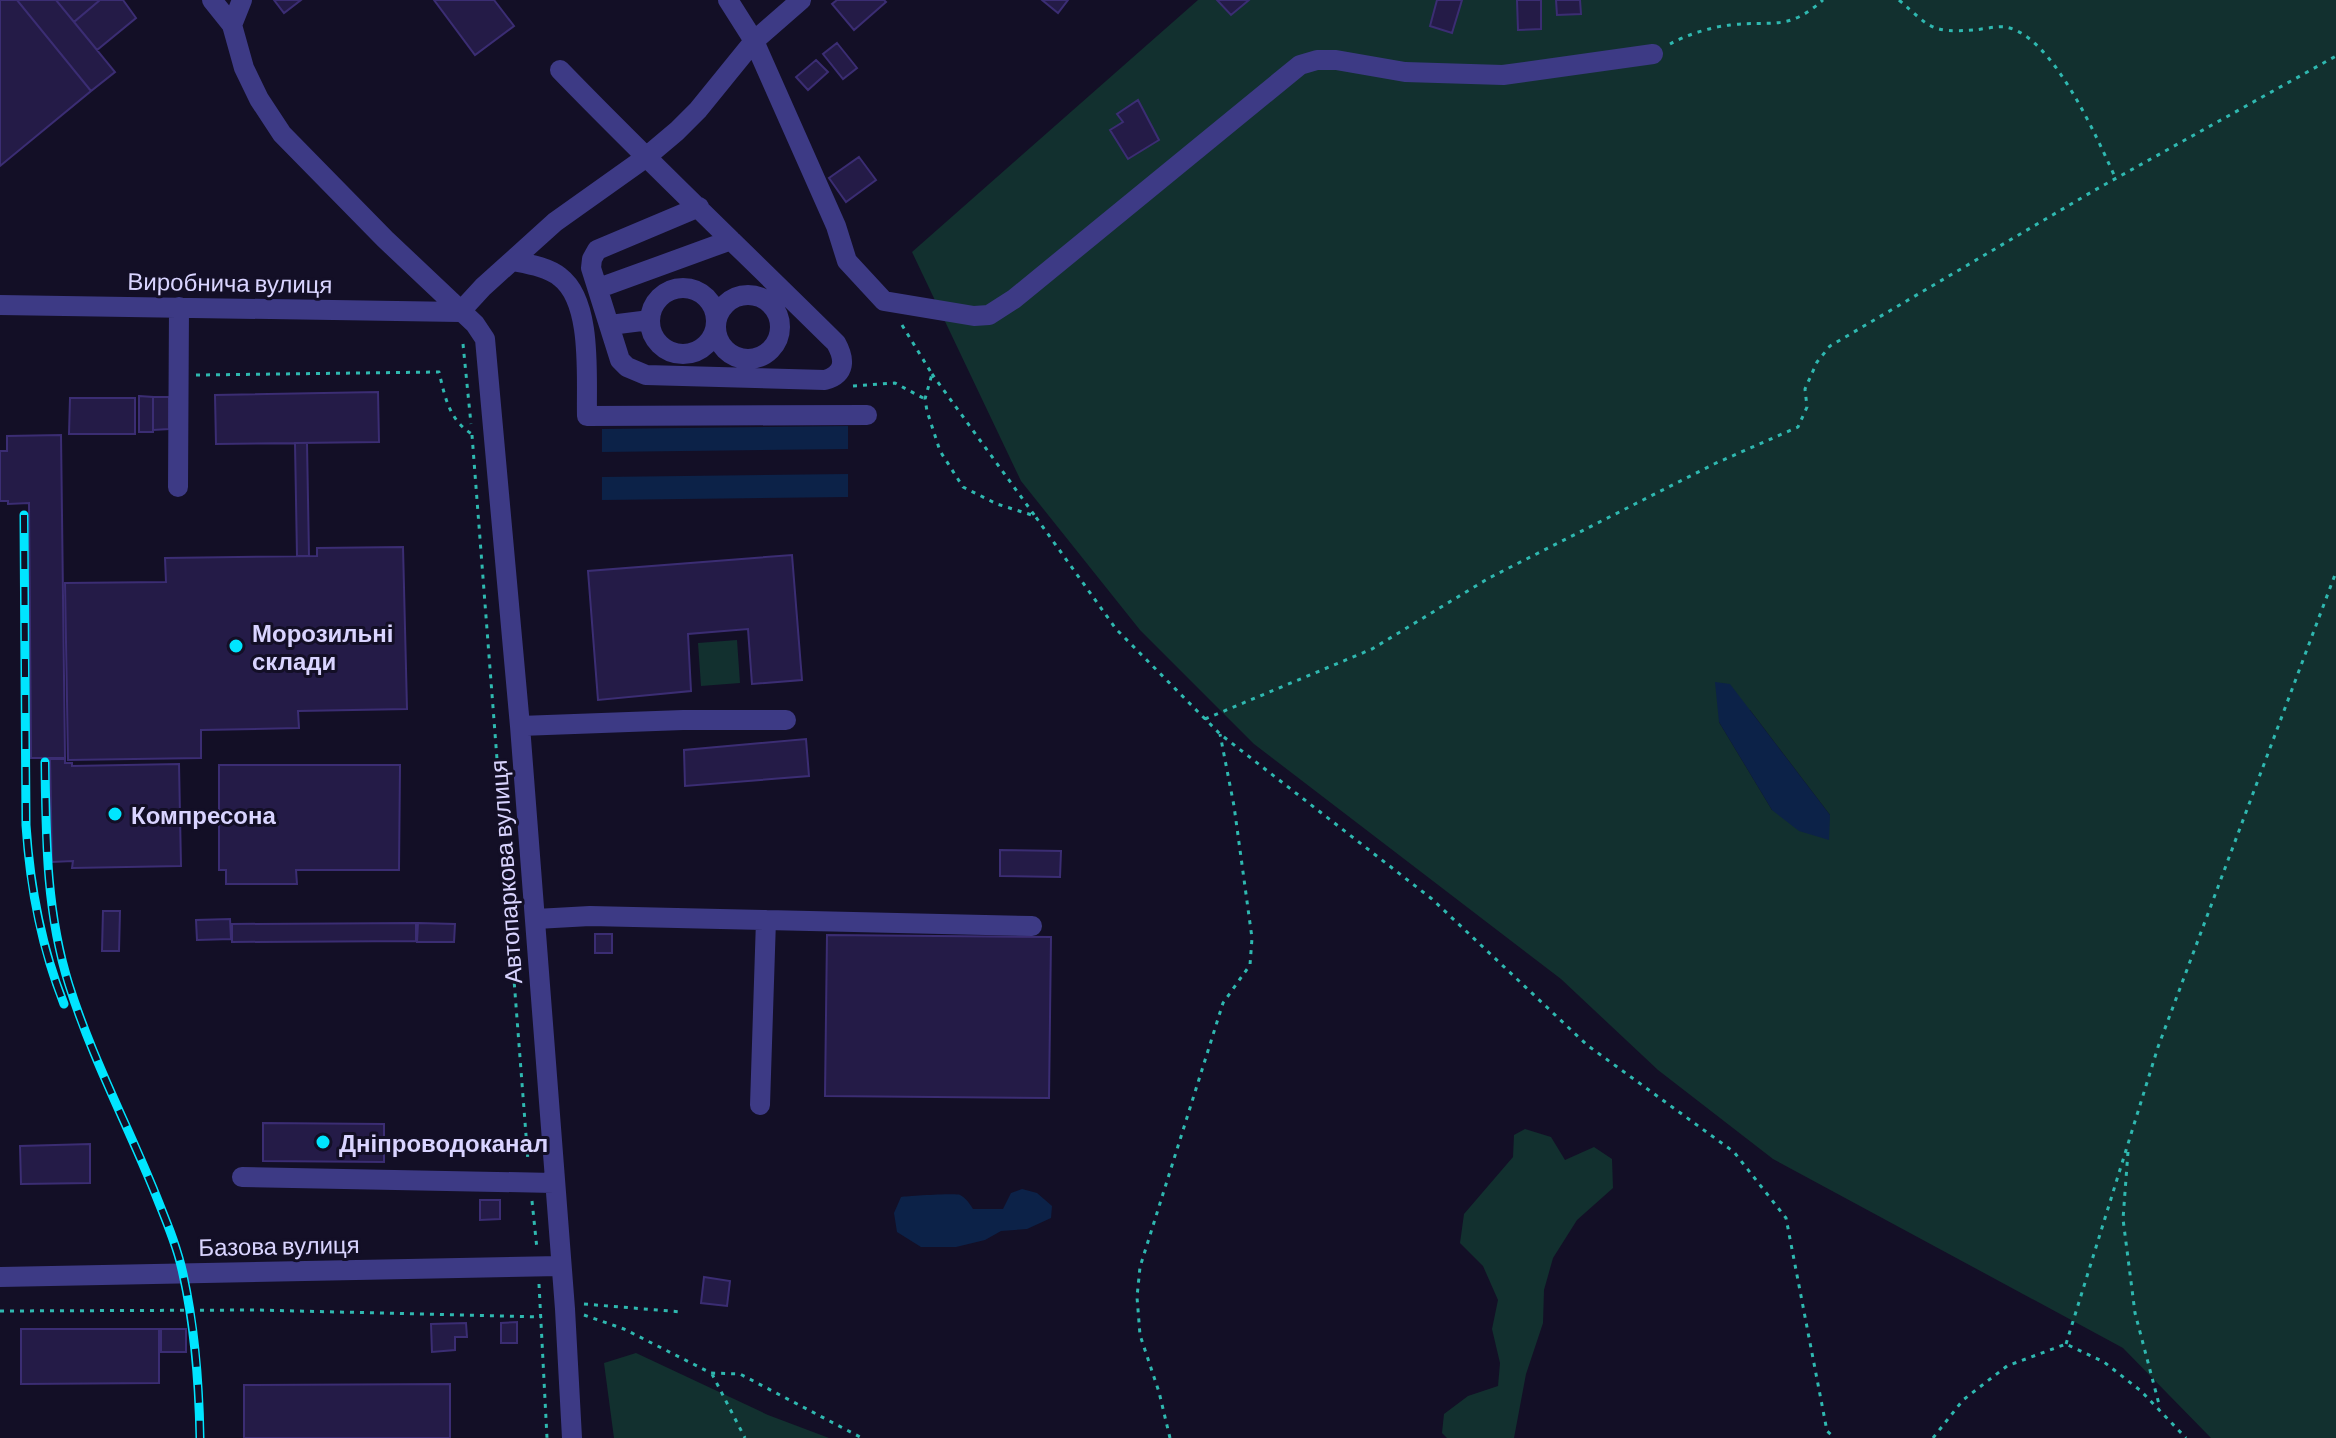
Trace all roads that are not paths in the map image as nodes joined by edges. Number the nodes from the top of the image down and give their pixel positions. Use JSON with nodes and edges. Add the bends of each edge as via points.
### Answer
{"nodes":[{"id":1,"x":212,"y":0,"type":"edge"},
{"id":2,"x":242,"y":0,"type":"edge"},
{"id":3,"x":728,"y":0,"type":"edge"},
{"id":4,"x":801,"y":0,"type":"edge"},
{"id":5,"x":232,"y":25,"type":"junction"},
{"id":6,"x":754,"y":41,"type":"junction"},
{"id":7,"x":1653,"y":54,"type":"road end"},
{"id":8,"x":560,"y":70,"type":"dead end"},
{"id":9,"x":645,"y":158,"type":"junction"},
{"id":10,"x":699,"y":207,"type":"junction"},
{"id":11,"x":731,"y":240,"type":"junction"},
{"id":12,"x":513,"y":261,"type":"junction"},
{"id":13,"x":599,"y":288,"type":"junction"},
{"id":14,"x":0,"y":305,"type":"edge"},
{"id":15,"x":179,"y":307,"type":"junction"},
{"id":16,"x":460,"y":312,"type":"junction"},
{"id":17,"x":650,"y":320,"type":"junction"},
{"id":18,"x":610,"y":325,"type":"junction"},
{"id":19,"x":867,"y":415,"type":"dead end"},
{"id":20,"x":178,"y":487,"type":"dead end"},
{"id":21,"x":786,"y":720,"type":"dead end"},
{"id":22,"x":520,"y":726,"type":"junction"},
{"id":23,"x":536,"y":919,"type":"junction"},
{"id":24,"x":766,"y":920,"type":"junction"},
{"id":25,"x":1032,"y":926,"type":"dead end"},
{"id":26,"x":760,"y":1105,"type":"dead end"},
{"id":27,"x":242,"y":1177,"type":"dead end"},
{"id":28,"x":554,"y":1183,"type":"junction"},
{"id":29,"x":560,"y":1266,"type":"junction"},
{"id":30,"x":0,"y":1277,"type":"edge"},
{"id":31,"x":572,"y":1438,"type":"edge"}],
"edges":[{"from":1,"to":5,"type":"street"},
{"from":2,"to":5,"type":"street"},
{"from":3,"to":6,"type":"street"},
{"from":4,"to":6,"type":"street"},
{"from":5,"to":16,"type":"street","name":"Автопаркова вулиця","via":[[244,68],[282,134]]},
{"from":6,"to":7,"type":"street","via":[[847,261],[884,301],[974,316],[989,315],[1014,299],[1300,65],[1336,60],[1405,72],[1503,75]]},
{"from":6,"to":9,"type":"street","via":[[698,110]]},
{"from":8,"to":9,"type":"street"},
{"from":9,"to":10,"type":"street"},
{"from":9,"to":12,"type":"street","via":[[555,222]]},
{"from":10,"to":11,"type":"street"},
{"from":10,"to":13,"type":"street","via":[[597,250],[591,268]]},
{"from":11,"to":13,"type":"street"},
{"from":11,"to":18,"type":"street","via":[[836,343],[843,356],[840,373],[825,380],[646,375],[620,360]]},
{"from":12,"to":16,"type":"street"},
{"from":12,"to":19,"type":"street","via":[[558,274],[577,300],[583,323],[587,416]]},
{"from":13,"to":18,"type":"street"},
{"from":14,"to":15,"type":"street","name":"Виробнича вулиця"},
{"from":15,"to":16,"type":"street","name":"Виробнича вулиця"},
{"from":15,"to":20,"type":"street"},
{"from":16,"to":22,"type":"street","name":"Автопаркова вулиця","via":[[485,339],[489,361]]},
{"from":17,"to":17,"type":"street","via":[[663,295],[689,289],[706,297],[716,323],[710,341],[686,355],[660,345]]},
{"from":17,"to":18,"type":"street"},
{"from":21,"to":22,"type":"street"},
{"from":22,"to":23,"type":"street","name":"Автопаркова вулиця"},
{"from":23,"to":24,"type":"street"},
{"from":23,"to":28,"type":"street","name":"Автопаркова вулиця"},
{"from":24,"to":25,"type":"street"},
{"from":24,"to":26,"type":"street"},
{"from":27,"to":28,"type":"street"},
{"from":28,"to":29,"type":"street","name":"Автопаркова вулиця"},
{"from":29,"to":30,"type":"street","name":"Базова вулиця"},
{"from":29,"to":31,"type":"street","name":"Автопаркова вулиця"}]}
